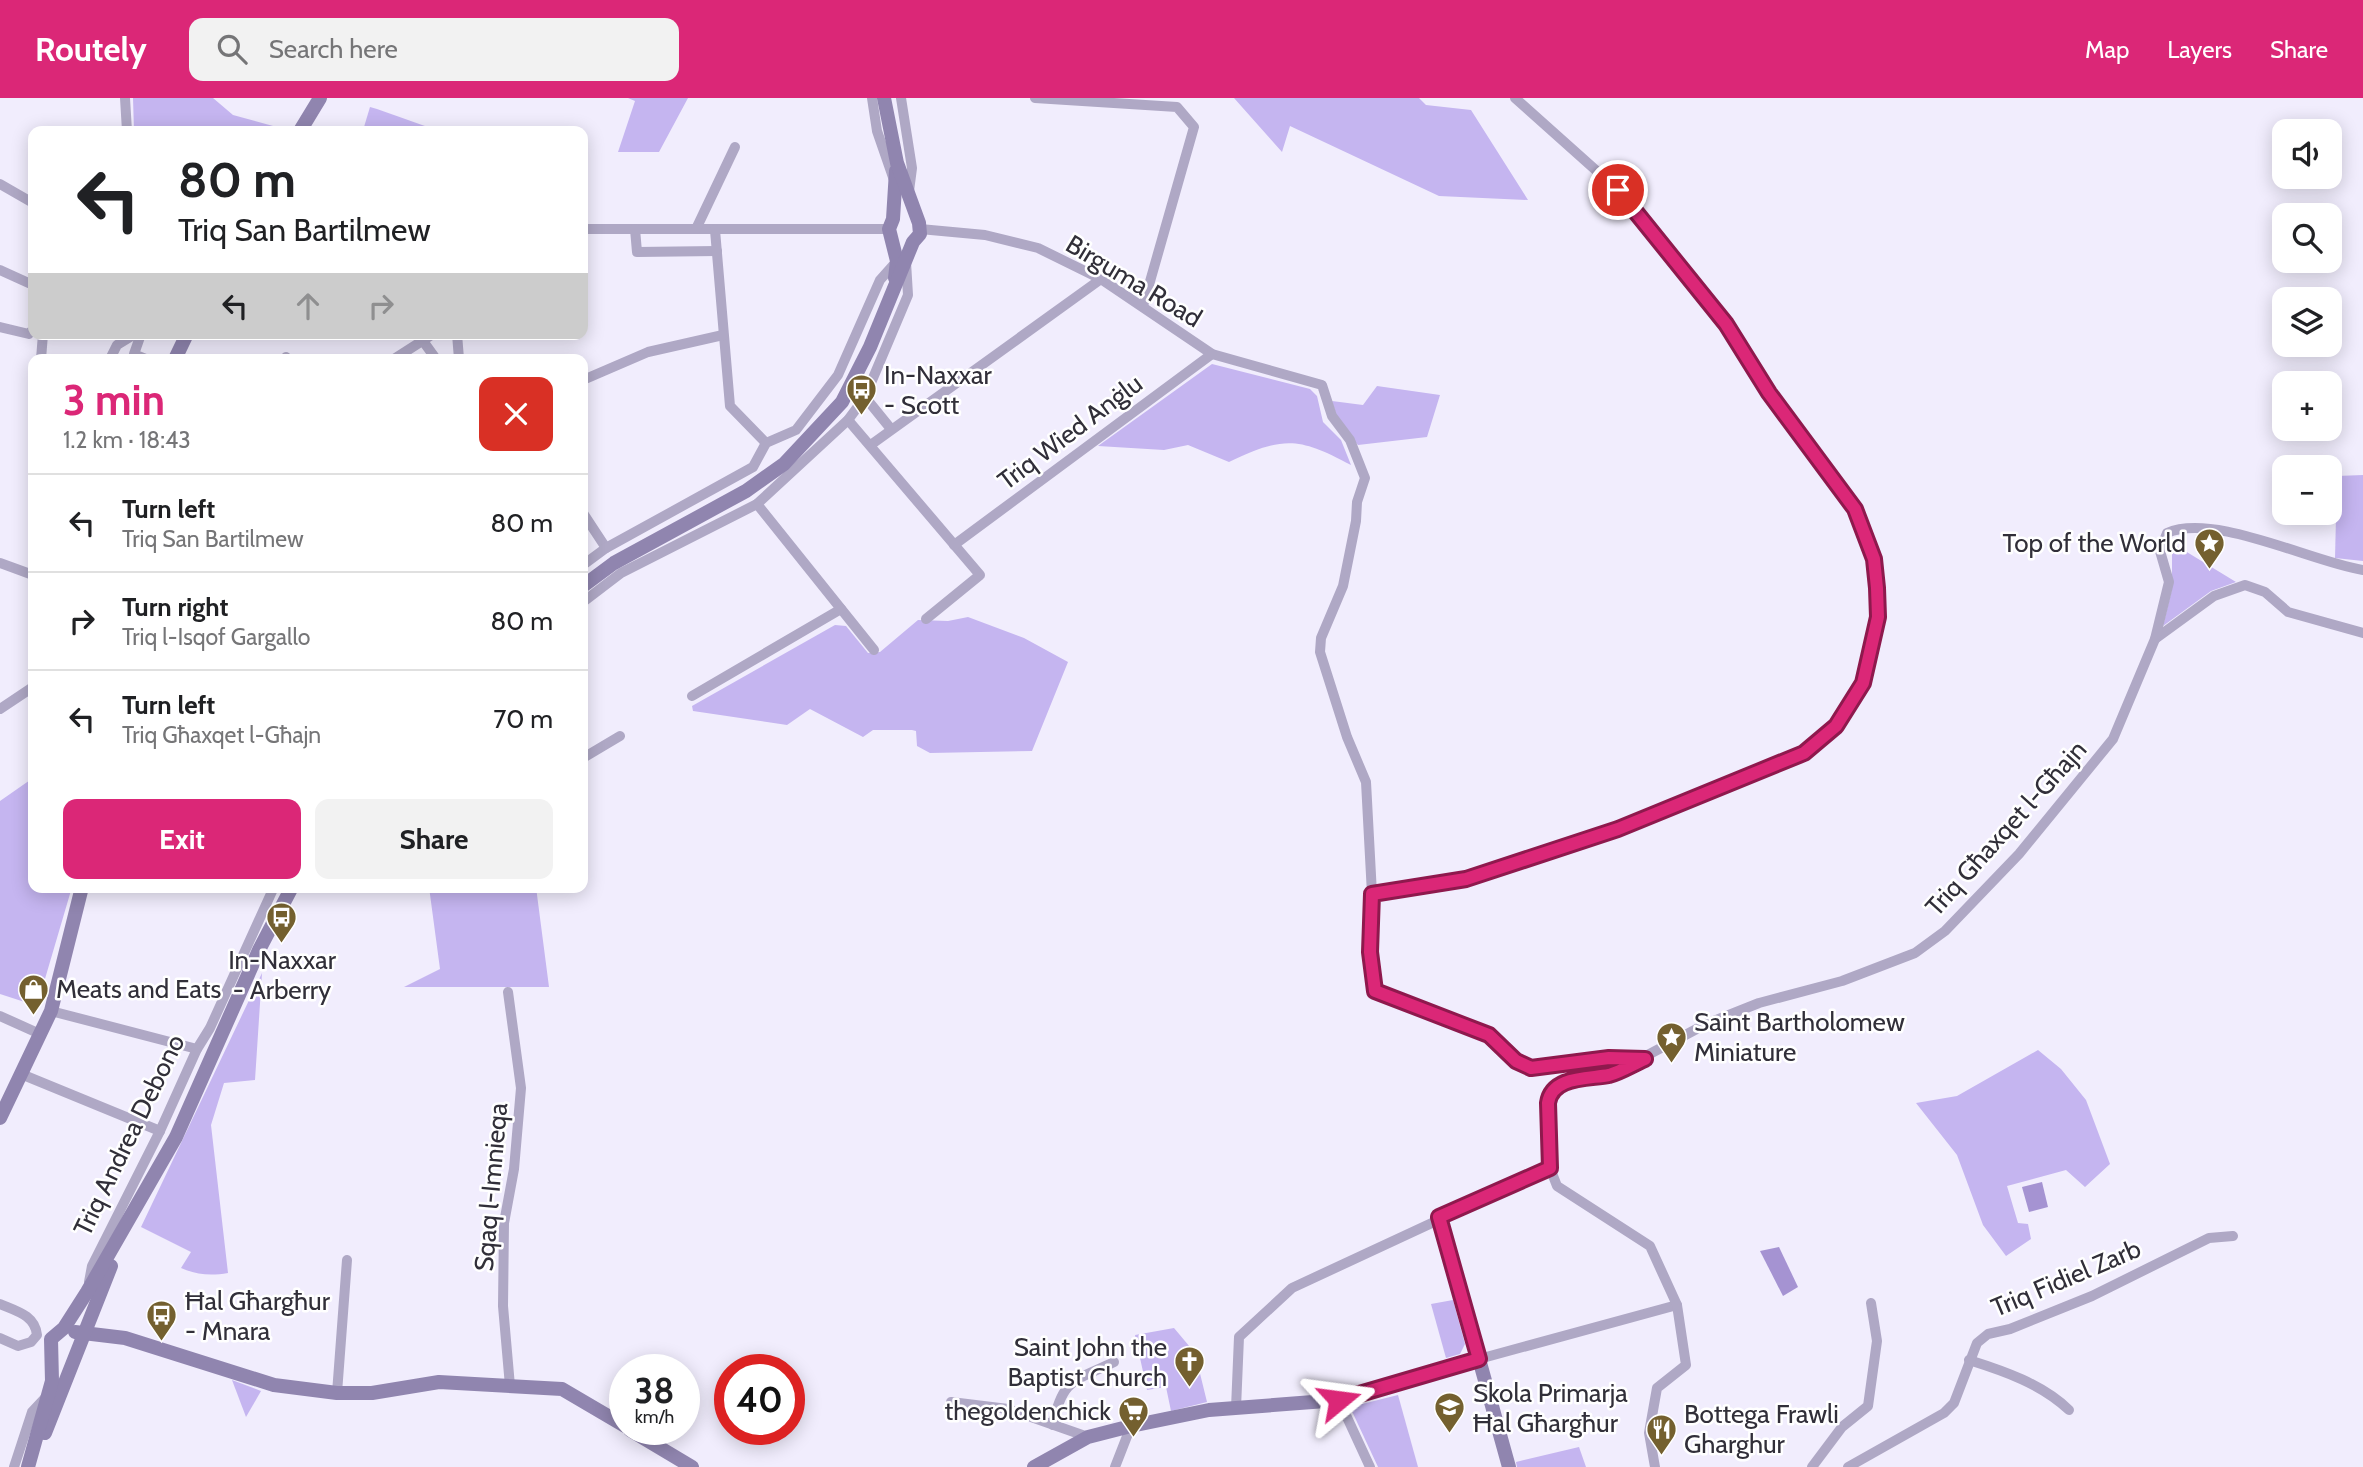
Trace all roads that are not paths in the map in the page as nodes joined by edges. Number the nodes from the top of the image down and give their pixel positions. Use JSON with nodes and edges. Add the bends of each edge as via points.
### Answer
{"nodes":[{"id":1,"x":125,"y":98,"type":"edge"},
{"id":2,"x":320,"y":98,"type":"edge"},
{"id":3,"x":872,"y":98,"type":"edge"},
{"id":4,"x":884,"y":98,"type":"edge"},
{"id":5,"x":901,"y":98,"type":"edge"},
{"id":6,"x":1035,"y":98,"type":"edge"},
{"id":7,"x":1515,"y":98,"type":"edge"},
{"id":8,"x":127,"y":126,"type":"edge"},
{"id":9,"x":303,"y":126,"type":"edge"},
{"id":10,"x":735,"y":147,"type":"dead end"},
{"id":11,"x":897,"y":163,"type":"junction"},
{"id":12,"x":0,"y":184,"type":"edge"},
{"id":13,"x":896,"y":184,"type":"junction"},
{"id":14,"x":908,"y":196,"type":"junction"},
{"id":15,"x":28,"y":200,"type":"edge"},
{"id":16,"x":918,"y":224,"type":"junction"},
{"id":17,"x":588,"y":229,"type":"edge"},
{"id":18,"x":635,"y":229,"type":"junction"},
{"id":19,"x":696,"y":229,"type":"junction"},
{"id":20,"x":715,"y":230,"type":"junction"},
{"id":21,"x":892,"y":230,"type":"junction"},
{"id":22,"x":913,"y":242,"type":"junction"},
{"id":23,"x":717,"y":251,"type":"junction"},
{"id":24,"x":902,"y":261,"type":"junction"},
{"id":25,"x":0,"y":271,"type":"edge"},
{"id":26,"x":1101,"y":279,"type":"junction"},
{"id":27,"x":28,"y":283,"type":"edge"},
{"id":28,"x":1143,"y":306,"type":"junction"},
{"id":29,"x":0,"y":327,"type":"edge"},
{"id":30,"x":28,"y":334,"type":"edge"},
{"id":31,"x":723,"y":335,"type":"junction"},
{"id":32,"x":125,"y":340,"type":"edge"},
{"id":33,"x":423,"y":341,"type":"joint"},
{"id":34,"x":112,"y":354,"type":"edge"},
{"id":35,"x":402,"y":354,"type":"edge"},
{"id":36,"x":432,"y":354,"type":"edge"},
{"id":37,"x":1212,"y":354,"type":"junction"},
{"id":38,"x":588,"y":378,"type":"edge"},
{"id":39,"x":865,"y":397,"type":"junction"},
{"id":40,"x":848,"y":420,"type":"junction"},
{"id":41,"x":891,"y":429,"type":"junction"},
{"id":42,"x":766,"y":443,"type":"junction"},
{"id":43,"x":872,"y":444,"type":"junction"},
{"id":44,"x":757,"y":504,"type":"junction"},
{"id":45,"x":588,"y":521,"type":"edge"},
{"id":46,"x":954,"y":545,"type":"junction"},
{"id":47,"x":606,"y":548,"type":"junction"},
{"id":48,"x":588,"y":561,"type":"edge"},
{"id":49,"x":0,"y":564,"type":"edge"},
{"id":50,"x":2363,"y":570,"type":"edge"},
{"id":51,"x":28,"y":573,"type":"edge"},
{"id":52,"x":588,"y":582,"type":"edge"},
{"id":53,"x":588,"y":599,"type":"edge"},
{"id":54,"x":841,"y":609,"type":"junction"},
{"id":55,"x":926,"y":619,"type":"dead end"},
{"id":56,"x":2363,"y":633,"type":"edge"},
{"id":57,"x":2155,"y":639,"type":"junction"},
{"id":58,"x":874,"y":650,"type":"dead end"},
{"id":59,"x":28,"y":690,"type":"edge"},
{"id":60,"x":692,"y":696,"type":"dead end"},
{"id":61,"x":0,"y":709,"type":"edge"},
{"id":62,"x":620,"y":736,"type":"dead end"},
{"id":63,"x":588,"y":755,"type":"edge"},
{"id":64,"x":80,"y":893,"type":"edge"},
{"id":65,"x":271,"y":893,"type":"edge"},
{"id":66,"x":289,"y":893,"type":"edge"},
{"id":67,"x":1372,"y":894,"type":"junction"},
{"id":68,"x":508,"y":992,"type":"dead end"},
{"id":69,"x":51,"y":1011,"type":"junction"},
{"id":70,"x":0,"y":1016,"type":"edge"},
{"id":71,"x":40,"y":1034,"type":"junction"},
{"id":72,"x":197,"y":1049,"type":"junction"},
{"id":73,"x":1645,"y":1059,"type":"junction"},
{"id":74,"x":21,"y":1074,"type":"junction"},
{"id":75,"x":0,"y":1118,"type":"edge"},
{"id":76,"x":160,"y":1131,"type":"junction"},
{"id":77,"x":1550,"y":1168,"type":"junction"},
{"id":78,"x":1439,"y":1217,"type":"junction"},
{"id":79,"x":2233,"y":1236,"type":"dead end"},
{"id":80,"x":347,"y":1260,"type":"dead end"},
{"id":81,"x":91,"y":1297,"type":"junction"},
{"id":82,"x":1871,"y":1303,"type":"dead end"},
{"id":83,"x":0,"y":1304,"type":"edge"},
{"id":84,"x":1677,"y":1305,"type":"junction"},
{"id":85,"x":77,"y":1336,"type":"junction"},
{"id":86,"x":0,"y":1338,"type":"edge"},
{"id":87,"x":129,"y":1340,"type":"junction"},
{"id":88,"x":51,"y":1355,"type":"junction"},
{"id":89,"x":1479,"y":1359,"type":"junction"},
{"id":90,"x":73,"y":1360,"type":"junction"},
{"id":91,"x":1969,"y":1360,"type":"junction"},
{"id":92,"x":1114,"y":1362,"type":"dead end"},
{"id":93,"x":510,"y":1386,"type":"junction"},
{"id":94,"x":337,"y":1393,"type":"junction"},
{"id":95,"x":48,"y":1395,"type":"junction"},
{"id":96,"x":1339,"y":1400,"type":"junction"},
{"id":97,"x":951,"y":1402,"type":"dead end"},
{"id":98,"x":1236,"y":1408,"type":"junction"},
{"id":99,"x":2068,"y":1410,"type":"dead end"},
{"id":100,"x":609,"y":1417,"type":"edge"},
{"id":101,"x":1053,"y":1425,"type":"junction"},
{"id":102,"x":1131,"y":1426,"type":"junction"},
{"id":103,"x":1088,"y":1437,"type":"junction"},
{"id":104,"x":655,"y":1445,"type":"edge"},
{"id":105,"x":14,"y":1467,"type":"edge"},
{"id":106,"x":30,"y":1467,"type":"edge"},
{"id":107,"x":692,"y":1467,"type":"edge"},
{"id":108,"x":1034,"y":1467,"type":"edge"},
{"id":109,"x":1115,"y":1467,"type":"edge"},
{"id":110,"x":1370,"y":1467,"type":"edge"},
{"id":111,"x":1509,"y":1467,"type":"edge"},
{"id":112,"x":1655,"y":1467,"type":"edge"},
{"id":113,"x":1812,"y":1467,"type":"edge"},
{"id":114,"x":1848,"y":1467,"type":"edge"}],
"edges":[{"from":1,"to":8,"type":"street"},
{"from":2,"to":9,"type":"main road"},
{"from":3,"to":13,"type":"street","via":[[877,131]]},
{"from":4,"to":11,"type":"main road"},
{"from":5,"to":14,"type":"street","via":[[912,168]]},
{"from":6,"to":28,"type":"street","via":[[1177,107],[1194,127]]},
{"from":7,"to":67,"type":"street","via":[[1618,190],[1726,324],[1769,393],[1855,509],[1874,559],[1878,617],[1863,683],[1836,726],[1804,753],[1618,829],[1466,879]]},
{"from":10,"to":19,"type":"street"},
{"from":11,"to":13,"type":"main road"},
{"from":11,"to":14,"type":"main road"},
{"from":12,"to":15,"type":"street"},
{"from":13,"to":21,"type":"main road"},
{"from":14,"to":16,"type":"main road"},
{"from":16,"to":21,"type":"main road","via":[[902,214]]},
{"from":16,"to":22,"type":"main road"},
{"from":16,"to":26,"type":"street","name":"Birguma Road","via":[[1038,248]]},
{"from":17,"to":18,"type":"street"},
{"from":18,"to":19,"type":"street"},
{"from":18,"to":23,"type":"street","via":[[637,253]]},
{"from":19,"to":20,"type":"street"},
{"from":20,"to":21,"type":"street"},
{"from":20,"to":23,"type":"street"},
{"from":21,"to":22,"type":"main road","via":[[903,244]]},
{"from":21,"to":24,"type":"main road"},
{"from":22,"to":24,"type":"main road"},
{"from":23,"to":31,"type":"street"},
{"from":24,"to":39,"type":"street","via":[[908,295]]},
{"from":24,"to":42,"type":"street","via":[[880,280],[838,375],[796,430]]},
{"from":24,"to":52,"type":"main road","via":[[870,347],[842,402],[785,464]]},
{"from":25,"to":27,"type":"street"},
{"from":26,"to":28,"type":"street","name":"Birguma Road"},
{"from":26,"to":41,"type":"street"},
{"from":28,"to":37,"type":"street","name":"Birguma Road"},
{"from":29,"to":30,"type":"street"},
{"from":31,"to":38,"type":"street","via":[[648,352]]},
{"from":31,"to":42,"type":"street","via":[[730,406]]},
{"from":32,"to":34,"type":"street"},
{"from":33,"to":35,"type":"street"},
{"from":33,"to":36,"type":"street"},
{"from":37,"to":46,"type":"street","name":"Triq Wied Anġlu"},
{"from":37,"to":67,"type":"street","name":"Birguma Road","via":[[1322,385],[1332,416],[1350,440],[1365,478],[1343,586],[1321,638],[1320,652],[1366,782]]},
{"from":39,"to":40,"type":"street"},
{"from":39,"to":41,"type":"street"},
{"from":40,"to":43,"type":"street"},
{"from":40,"to":44,"type":"street"},
{"from":41,"to":43,"type":"street"},
{"from":42,"to":47,"type":"street","via":[[754,467]]},
{"from":43,"to":46,"type":"street"},
{"from":44,"to":53,"type":"street","via":[[621,573]]},
{"from":44,"to":54,"type":"street"},
{"from":45,"to":47,"type":"street"},
{"from":46,"to":55,"type":"street","via":[[980,575]]},
{"from":47,"to":48,"type":"street"},
{"from":49,"to":51,"type":"street"},
{"from":50,"to":57,"type":"street","name":"Triq Għaxqet l-Għajn","via":[[2191,525],[2167,533],[2160,551],[2169,582]]},
{"from":54,"to":58,"type":"street"},
{"from":54,"to":60,"type":"street"},
{"from":56,"to":57,"type":"street","via":[[2288,612],[2265,592],[2245,585],[2214,596]]},
{"from":57,"to":73,"type":"street","name":"Triq Għaxqet l-Għajn","via":[[2113,739],[2019,854],[1945,930],[1915,953],[1842,981],[1759,1003],[1706,1024]]},
{"from":59,"to":61,"type":"street"},
{"from":62,"to":63,"type":"street"},
{"from":64,"to":69,"type":"main road"},
{"from":65,"to":72,"type":"street","name":"Triq Andrea Debono"},
{"from":66,"to":81,"type":"main road","name":"Triq Andrea Debono","via":[[176,1137]]},
{"from":67,"to":73,"type":"street","via":[[1370,952],[1375,991],[1489,1035],[1516,1061],[1531,1068],[1609,1058]]},
{"from":68,"to":93,"type":"street","name":"Sqaq l-Imnieqa","via":[[521,1088],[516,1157],[504,1223],[503,1306]]},
{"from":69,"to":71,"type":"main road"},
{"from":69,"to":72,"type":"street"},
{"from":70,"to":71,"type":"street"},
{"from":71,"to":74,"type":"main road"},
{"from":72,"to":76,"type":"street","name":"Triq Andrea Debono"},
{"from":73,"to":77,"type":"street","name":"Triq Għaxqet l-Għajn","via":[[1612,1074],[1558,1085],[1549,1095]]},
{"from":74,"to":75,"type":"main road"},
{"from":74,"to":76,"type":"street"},
{"from":76,"to":81,"type":"street","name":"Triq Andrea Debono","via":[[92,1266]]},
{"from":77,"to":78,"type":"street"},
{"from":77,"to":84,"type":"street","via":[[1557,1186],[1650,1246]]},
{"from":78,"to":89,"type":"street"},
{"from":78,"to":98,"type":"street","via":[[1292,1288],[1239,1337]]},
{"from":79,"to":91,"type":"street","name":"Triq Fidiel Zarb","via":[[2209,1238],[2092,1296],[1987,1334]]},
{"from":80,"to":94,"type":"street"},
{"from":81,"to":85,"type":"main road","name":"Triq Andrea Debono"},
{"from":81,"to":85,"type":"main road","name":"Triq Andrea Debono"},
{"from":81,"to":87,"type":"main road","via":[[101,1325]]},
{"from":82,"to":113,"type":"street","via":[[1878,1341],[1868,1406],[1842,1427]]},
{"from":83,"to":86,"type":"street","via":[[29,1317],[37,1335],[18,1346]]},
{"from":84,"to":89,"type":"street"},
{"from":84,"to":112,"type":"street","via":[[1686,1365],[1657,1388],[1649,1433]]},
{"from":85,"to":87,"type":"main road"},
{"from":85,"to":88,"type":"main road","via":[[51,1339]]},
{"from":85,"to":90,"type":"main road"},
{"from":87,"to":94,"type":"main road","via":[[274,1385]]},
{"from":88,"to":90,"type":"main road","via":[[61,1362]]},
{"from":88,"to":95,"type":"main road"},
{"from":89,"to":96,"type":"main road"},
{"from":89,"to":111,"type":"main road"},
{"from":90,"to":106,"type":"main road"},
{"from":91,"to":99,"type":"street","via":[[2056,1397]]},
{"from":91,"to":114,"type":"street","name":"Triq Fidiel Zarb","via":[[1954,1403],[1944,1413]]},
{"from":92,"to":101,"type":"street","via":[[1066,1385]]},
{"from":93,"to":94,"type":"main road","via":[[439,1382],[398,1390]]},
{"from":93,"to":100,"type":"main road","via":[[562,1389]]},
{"from":95,"to":105,"type":"street","via":[[32,1412]]},
{"from":95,"to":106,"type":"main road"},
{"from":96,"to":98,"type":"main road"},
{"from":96,"to":110,"type":"street"},
{"from":97,"to":101,"type":"street","via":[[1008,1409]]},
{"from":98,"to":102,"type":"main road"},
{"from":101,"to":103,"type":"street"},
{"from":102,"to":103,"type":"main road"},
{"from":102,"to":109,"type":"street"},
{"from":103,"to":108,"type":"main road"},
{"from":104,"to":107,"type":"main road"}]}
